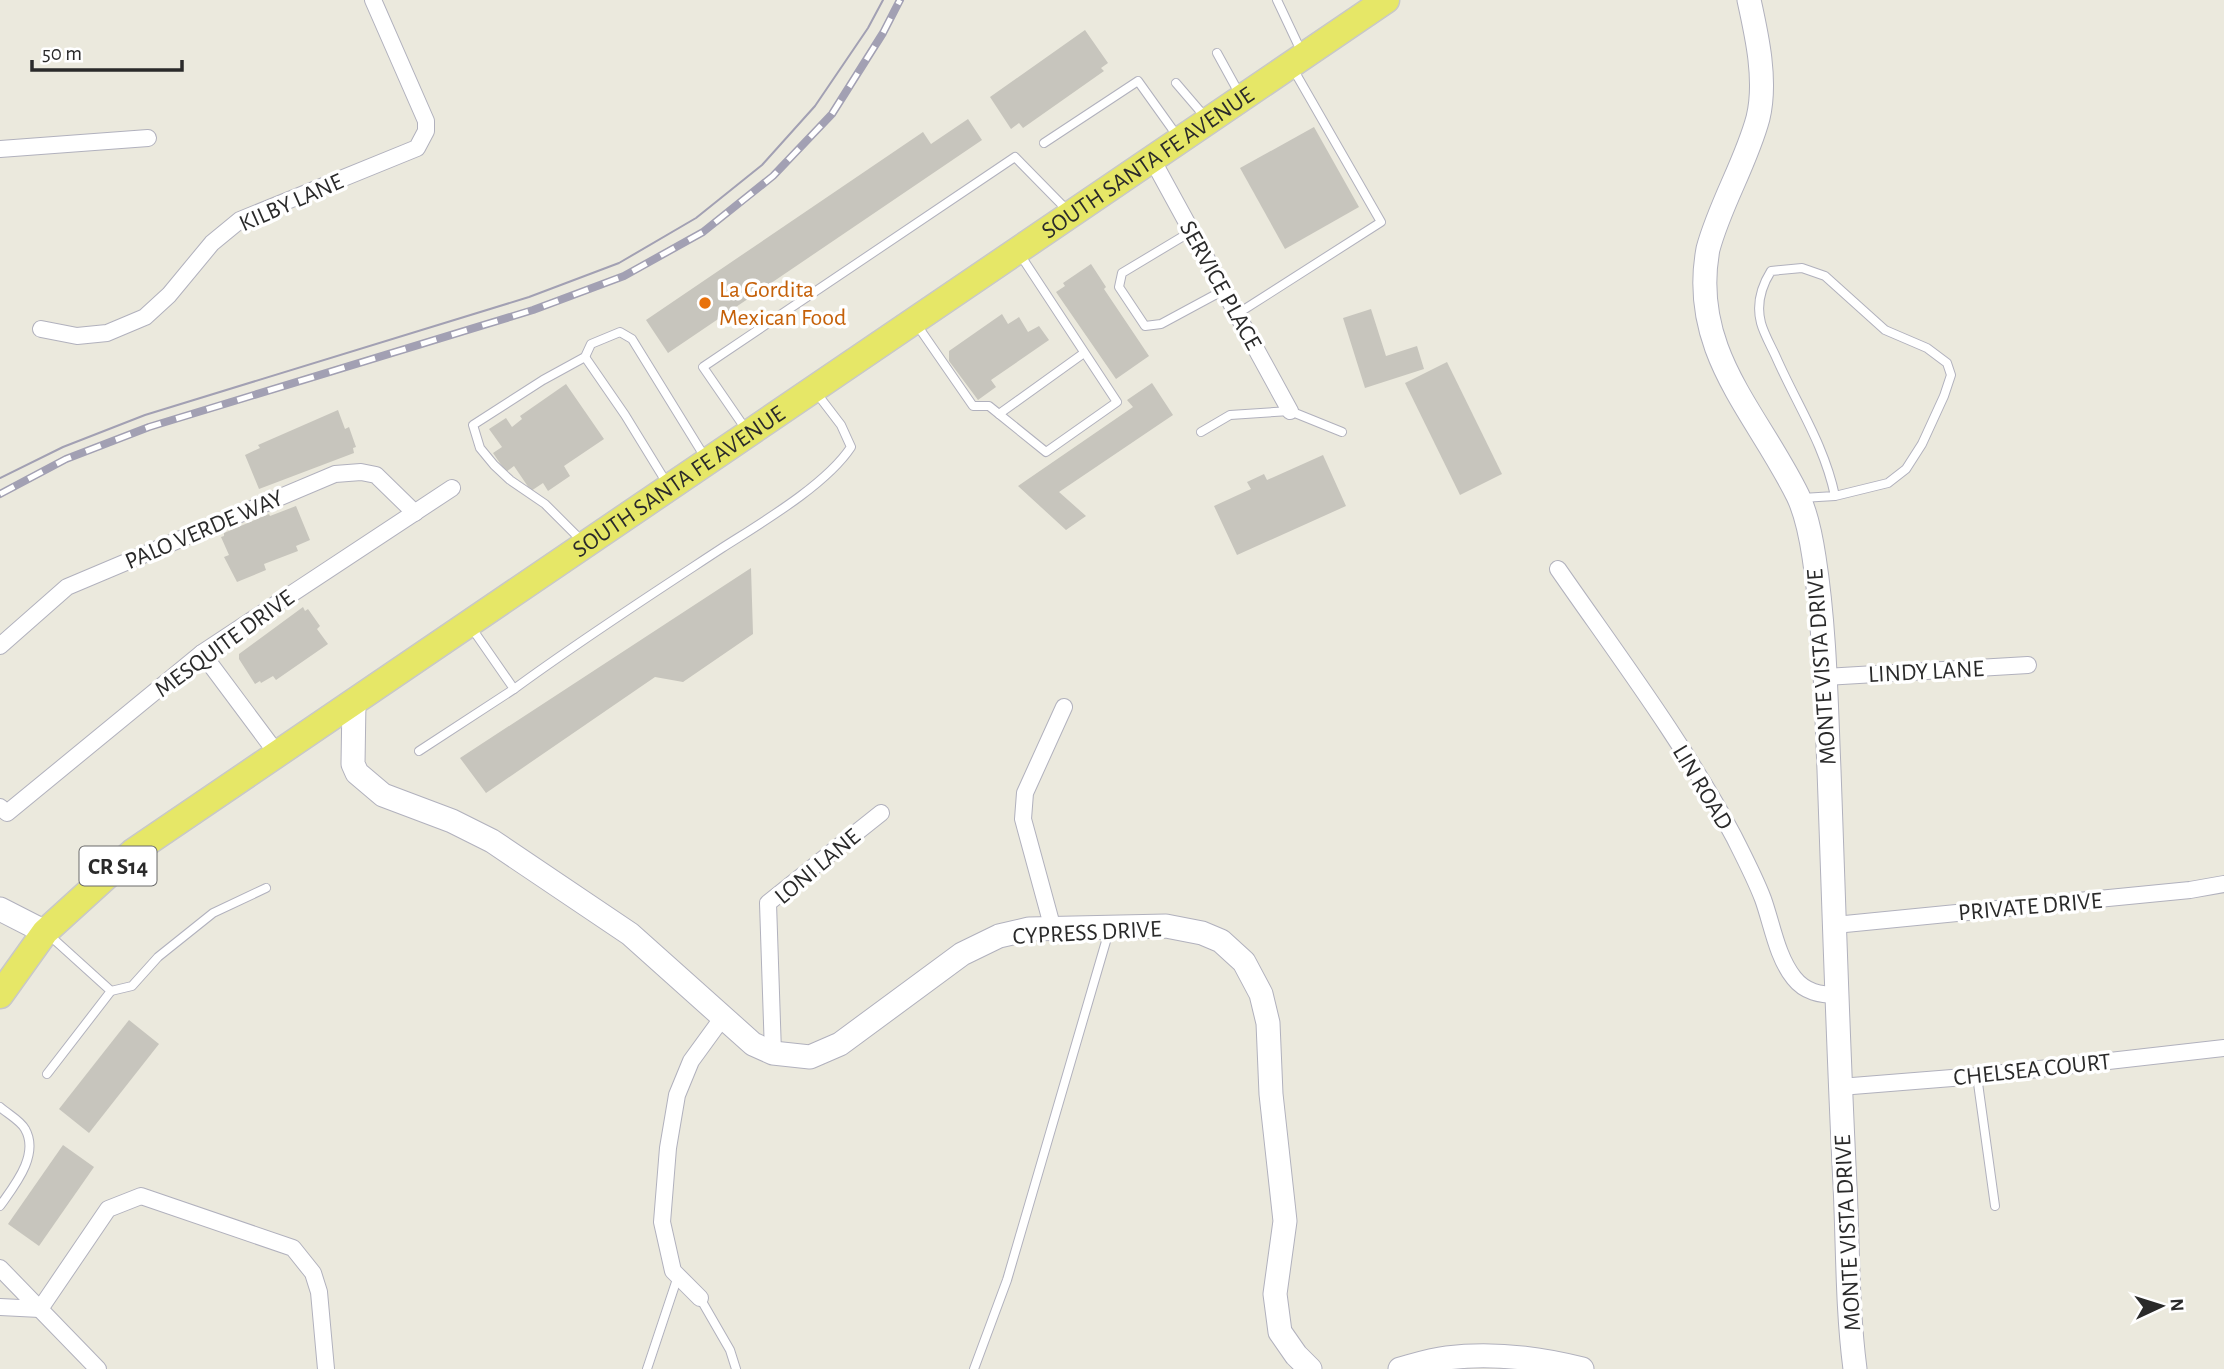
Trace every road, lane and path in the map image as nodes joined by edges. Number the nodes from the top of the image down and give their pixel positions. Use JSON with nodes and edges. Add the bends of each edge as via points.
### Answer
{"nodes":[{"id":1,"x":373,"y":0,"type":"edge"},
{"id":2,"x":1277,"y":0,"type":"edge"},
{"id":3,"x":1749,"y":0,"type":"edge"},
{"id":4,"x":1377,"y":3,"type":"edge"},
{"id":5,"x":1217,"y":53,"type":"dead end"},
{"id":6,"x":1297,"y":60,"type":"junction"},
{"id":7,"x":1176,"y":83,"type":"dead end"},
{"id":8,"x":1242,"y":98,"type":"junction"},
{"id":9,"x":1208,"y":120,"type":"junction"},
{"id":10,"x":148,"y":138,"type":"dead end"},
{"id":11,"x":1180,"y":140,"type":"junction"},
{"id":12,"x":1044,"y":144,"type":"dead end"},
{"id":13,"x":0,"y":149,"type":"edge"},
{"id":14,"x":1152,"y":159,"type":"junction"},
{"id":15,"x":1071,"y":214,"type":"junction"},
{"id":16,"x":1192,"y":231,"type":"junction"},
{"id":17,"x":1018,"y":250,"type":"junction"},
{"id":18,"x":1224,"y":290,"type":"junction"},
{"id":19,"x":1237,"y":314,"type":"junction"},
{"id":20,"x":914,"y":321,"type":"junction"},
{"id":21,"x":41,"y":329,"type":"dead end"},
{"id":22,"x":1084,"y":353,"type":"junction"},
{"id":23,"x":584,"y":357,"type":"junction"},
{"id":24,"x":813,"y":390,"type":"junction"},
{"id":25,"x":1290,"y":411,"type":"junction"},
{"id":26,"x":999,"y":414,"type":"junction"},
{"id":27,"x":1201,"y":432,"type":"dead end"},
{"id":28,"x":1342,"y":432,"type":"dead end"},
{"id":29,"x":749,"y":433,"type":"junction"},
{"id":30,"x":708,"y":461,"type":"junction"},
{"id":31,"x":452,"y":488,"type":"dead end"},
{"id":32,"x":670,"y":488,"type":"junction"},
{"id":33,"x":1835,"y":496,"type":"junction"},
{"id":34,"x":1799,"y":498,"type":"junction"},
{"id":35,"x":415,"y":513,"type":"junction"},
{"id":36,"x":586,"y":545,"type":"junction"},
{"id":37,"x":1558,"y":569,"type":"dead end"},
{"id":38,"x":470,"y":624,"type":"junction"},
{"id":39,"x":0,"y":646,"type":"edge"},
{"id":40,"x":202,"y":653,"type":"junction"},
{"id":41,"x":2028,"y":665,"type":"dead end"},
{"id":42,"x":1825,"y":677,"type":"junction"},
{"id":43,"x":514,"y":689,"type":"junction"},
{"id":44,"x":355,"y":702,"type":"junction"},
{"id":45,"x":1064,"y":707,"type":"dead end"},
{"id":46,"x":419,"y":751,"type":"dead end"},
{"id":47,"x":278,"y":755,"type":"junction"},
{"id":48,"x":3,"y":810,"type":"edge"},
{"id":49,"x":881,"y":813,"type":"dead end"},
{"id":50,"x":2224,"y":884,"type":"edge"},
{"id":51,"x":266,"y":888,"type":"dead end"},
{"id":52,"x":0,"y":909,"type":"edge"},
{"id":53,"x":1835,"y":925,"type":"junction"},
{"id":54,"x":1110,"y":928,"type":"junction"},
{"id":55,"x":1053,"y":929,"type":"junction"},
{"id":56,"x":46,"y":932,"type":"junction"},
{"id":57,"x":111,"y":990,"type":"junction"},
{"id":58,"x":0,"y":995,"type":"edge"},
{"id":59,"x":1837,"y":995,"type":"junction"},
{"id":60,"x":723,"y":1017,"type":"junction"},
{"id":61,"x":2224,"y":1048,"type":"edge"},
{"id":62,"x":773,"y":1053,"type":"junction"},
{"id":63,"x":47,"y":1074,"type":"dead end"},
{"id":64,"x":1977,"y":1076,"type":"junction"},
{"id":65,"x":1840,"y":1087,"type":"junction"},
{"id":66,"x":0,"y":1107,"type":"edge"},
{"id":67,"x":0,"y":1206,"type":"edge"},
{"id":68,"x":1994,"y":1206,"type":"dead end"},
{"id":69,"x":0,"y":1268,"type":"edge"},
{"id":70,"x":678,"y":1276,"type":"junction"},
{"id":71,"x":700,"y":1297,"type":"joint"},
{"id":72,"x":0,"y":1307,"type":"edge"},
{"id":73,"x":40,"y":1309,"type":"junction"},
{"id":74,"x":1532,"y":1364,"type":"edge"},
{"id":75,"x":1306,"y":1368,"type":"edge"},
{"id":76,"x":98,"y":1369,"type":"edge"},
{"id":77,"x":327,"y":1369,"type":"edge"},
{"id":78,"x":647,"y":1369,"type":"edge"},
{"id":79,"x":736,"y":1369,"type":"edge"},
{"id":80,"x":974,"y":1369,"type":"edge"},
{"id":81,"x":1400,"y":1369,"type":"edge"},
{"id":82,"x":1582,"y":1369,"type":"edge"},
{"id":83,"x":1855,"y":1369,"type":"edge"}],
"edges":[{"from":1,"to":21,"type":"street","name":"KILBY LANE","via":[[426,121],[417,148],[240,220],[212,243],[145,317],[107,333],[77,337]]},
{"from":2,"to":6,"type":"lane"},
{"from":3,"to":34,"type":"street","name":"MONTE VISTA DRIVE","via":[[1759,69],[1758,116],[1708,249],[1705,306],[1714,345],[1731,382]]},
{"from":4,"to":6,"type":"main road","name":"SOUTH SANTA FE AVENUE","number":"CR S14"},
{"from":5,"to":8,"type":"lane"},
{"from":6,"to":8,"type":"main road","name":"SOUTH SANTA FE AVENUE","number":"CR S14"},
{"from":6,"to":19,"type":"lane","via":[[1381,222]]},
{"from":7,"to":9,"type":"lane"},
{"from":8,"to":9,"type":"main road","name":"SOUTH SANTA FE AVENUE","number":"CR S14"},
{"from":9,"to":11,"type":"main road","name":"SOUTH SANTA FE AVENUE","number":"CR S14"},
{"from":10,"to":13,"type":"street"},
{"from":11,"to":12,"type":"lane","via":[[1138,81]]},
{"from":11,"to":14,"type":"main road","name":"SOUTH SANTA FE AVENUE","number":"CR S14"},
{"from":14,"to":15,"type":"main road","name":"SOUTH SANTA FE AVENUE","number":"CR S14"},
{"from":14,"to":16,"type":"street","name":"SERVICE PLACE"},
{"from":15,"to":17,"type":"main road","name":"SOUTH SANTA FE AVENUE","number":"CR S14"},
{"from":15,"to":29,"type":"lane","via":[[1016,157],[715,360],[704,368]]},
{"from":16,"to":18,"type":"street","name":"SERVICE PLACE"},
{"from":16,"to":18,"type":"lane","via":[[1122,273],[1119,287],[1145,326],[1161,324]]},
{"from":17,"to":20,"type":"main road","name":"SOUTH SANTA FE AVENUE","number":"CR S14"},
{"from":17,"to":22,"type":"lane"},
{"from":18,"to":19,"type":"street","name":"SERVICE PLACE"},
{"from":19,"to":25,"type":"street","name":"SERVICE PLACE"},
{"from":20,"to":24,"type":"main road","name":"SOUTH SANTA FE AVENUE","number":"CR S14"},
{"from":20,"to":26,"type":"lane","via":[[973,406],[989,407]]},
{"from":22,"to":26,"type":"lane"},
{"from":22,"to":26,"type":"lane","via":[[1117,402],[1045,452]]},
{"from":23,"to":30,"type":"lane","via":[[591,344],[620,332],[632,339]]},
{"from":23,"to":32,"type":"lane"},
{"from":23,"to":36,"type":"lane","via":[[473,425],[480,448],[494,465],[545,504]]},
{"from":24,"to":29,"type":"main road","name":"SOUTH SANTA FE AVENUE","number":"CR S14"},
{"from":24,"to":43,"type":"lane","via":[[841,425],[851,447],[841,463]]},
{"from":25,"to":27,"type":"lane","via":[[1230,415]]},
{"from":25,"to":28,"type":"lane"},
{"from":29,"to":30,"type":"main road","name":"SOUTH SANTA FE AVENUE","number":"CR S14"},
{"from":30,"to":32,"type":"main road","name":"SOUTH SANTA FE AVENUE","number":"CR S14"},
{"from":31,"to":35,"type":"street","name":"MESQUITE DRIVE"},
{"from":32,"to":36,"type":"main road","name":"SOUTH SANTA FE AVENUE","number":"CR S14"},
{"from":33,"to":33,"type":"lane","via":[[1888,483],[1906,469],[1951,374],[1937,355],[1885,330],[1825,276],[1802,268],[1771,271],[1759,304],[1761,323],[1817,437]]},
{"from":33,"to":34,"type":"lane"},
{"from":34,"to":42,"type":"street","name":"MONTE VISTA DRIVE","via":[[1810,529]]},
{"from":35,"to":39,"type":"street","name":"PALO VERDE WAY","via":[[376,475],[335,474],[67,587]]},
{"from":35,"to":40,"type":"street","name":"MESQUITE DRIVE"},
{"from":36,"to":38,"type":"main road","name":"SOUTH SANTA FE AVENUE","number":"CR S14"},
{"from":37,"to":59,"type":"street","name":"LIN ROAD","via":[[1718,807],[1753,875],[1780,953],[1794,978],[1819,995]]},
{"from":38,"to":43,"type":"lane"},
{"from":38,"to":44,"type":"main road","name":"SOUTH SANTA FE AVENUE","number":"CR S14"},
{"from":40,"to":47,"type":"street"},
{"from":40,"to":48,"type":"street","name":"MESQUITE DRIVE"},
{"from":41,"to":42,"type":"street","name":"LINDY LANE"},
{"from":42,"to":53,"type":"street","name":"MONTE VISTA DRIVE"},
{"from":43,"to":46,"type":"lane"},
{"from":44,"to":47,"type":"main road","name":"SOUTH SANTA FE AVENUE","number":"CR S14"},
{"from":44,"to":60,"type":"street","name":"CYPRESS DRIVE","via":[[352,753],[357,773],[372,787],[492,841],[629,934]]},
{"from":45,"to":55,"type":"street","via":[[1025,793],[1023,819]]},
{"from":47,"to":56,"type":"main road","name":"SOUTH SANTA FE AVENUE","number":"CR S14","via":[[133,852]]},
{"from":49,"to":62,"type":"street","name":"LONI LANE","via":[[768,902]]},
{"from":50,"to":53,"type":"street","name":"PRIVATE DRIVE"},
{"from":51,"to":57,"type":"lane","via":[[213,913],[158,957],[132,986]]},
{"from":52,"to":56,"type":"street"},
{"from":53,"to":59,"type":"street","name":"MONTE VISTA DRIVE"},
{"from":54,"to":55,"type":"street","name":"CYPRESS DRIVE"},
{"from":54,"to":75,"type":"street","name":"CYPRESS DRIVE","via":[[1166,926],[1221,941],[1244,962],[1261,994],[1268,1023],[1285,1220],[1275,1294],[1280,1332]]},
{"from":54,"to":80,"type":"lane","via":[[1007,1280]]},
{"from":55,"to":62,"type":"street","name":"CYPRESS DRIVE","via":[[999,936],[962,954],[840,1044],[810,1057]]},
{"from":56,"to":57,"type":"lane"},
{"from":56,"to":58,"type":"main road","name":"SOUTH SANTA FE AVENUE","number":"CR S14"},
{"from":57,"to":63,"type":"lane"},
{"from":59,"to":65,"type":"street","name":"MONTE VISTA DRIVE"},
{"from":60,"to":62,"type":"street","name":"CYPRESS DRIVE","via":[[753,1044]]},
{"from":60,"to":70,"type":"street","via":[[691,1061],[672,1122],[662,1222]]},
{"from":61,"to":64,"type":"street","name":"CHELSEA COURT"},
{"from":64,"to":65,"type":"street","name":"CHELSEA COURT"},
{"from":64,"to":68,"type":"lane"},
{"from":65,"to":83,"type":"street","name":"MONTE VISTA DRIVE"},
{"from":66,"to":67,"type":"lane","via":[[24,1127],[29,1145],[25,1164]]},
{"from":69,"to":73,"type":"street"},
{"from":70,"to":71,"type":"street"},
{"from":70,"to":78,"type":"lane"},
{"from":71,"to":79,"type":"lane"},
{"from":72,"to":73,"type":"street"},
{"from":73,"to":76,"type":"street"},
{"from":73,"to":77,"type":"street","via":[[108,1209],[141,1196],[293,1248],[313,1273],[319,1292]]},
{"from":74,"to":81,"type":"street","via":[[1495,1355],[1447,1358]]},
{"from":74,"to":82,"type":"street"}]}
